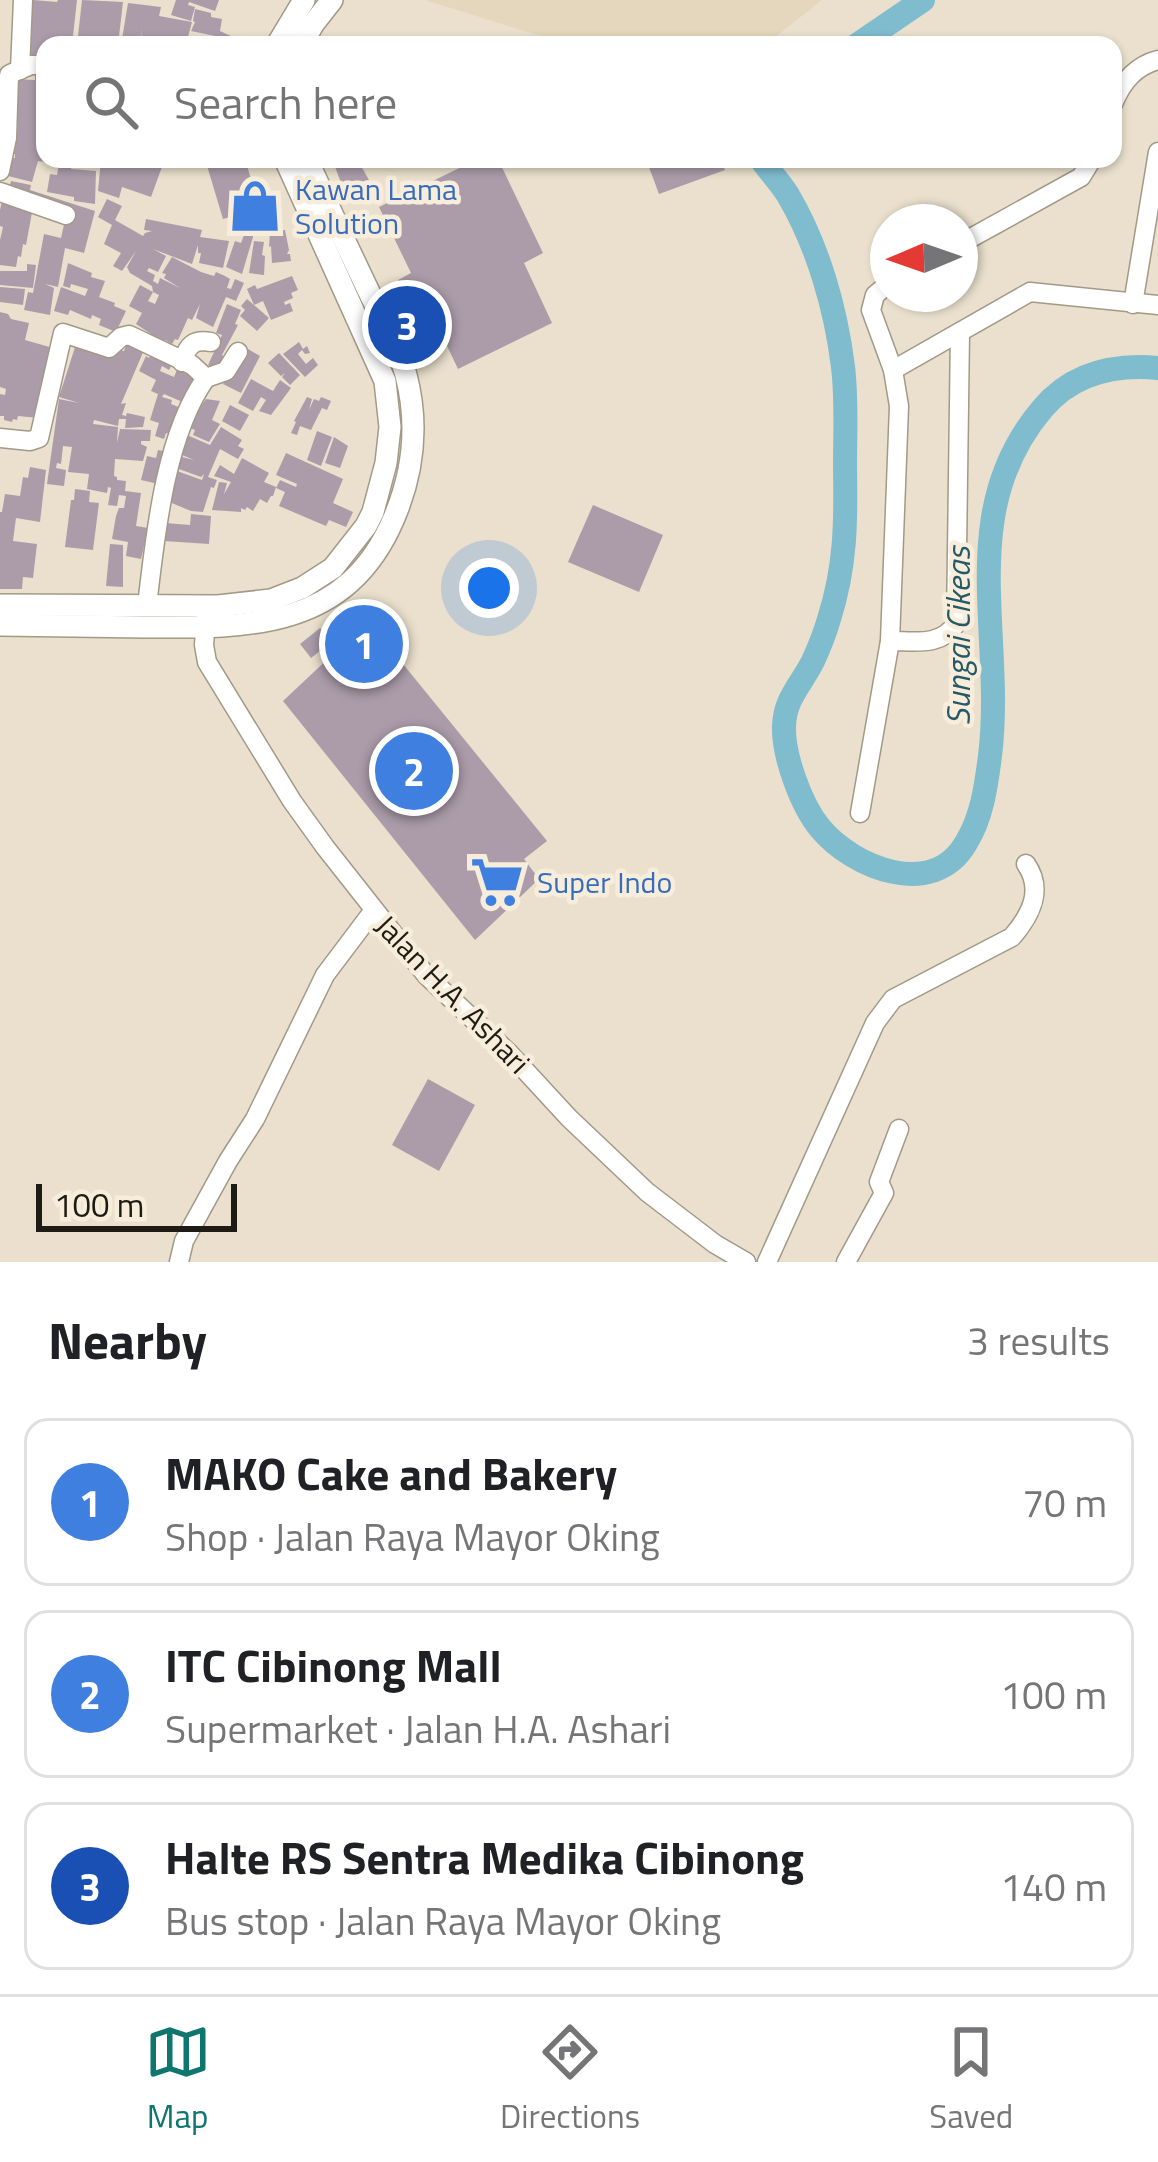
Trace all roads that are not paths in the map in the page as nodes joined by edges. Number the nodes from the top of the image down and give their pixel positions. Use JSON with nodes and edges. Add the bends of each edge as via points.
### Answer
{"nodes":[{"id":1,"x":23,"y":0,"type":"edge"},
{"id":2,"x":304,"y":0,"type":"edge"},
{"id":3,"x":332,"y":0,"type":"edge"},
{"id":4,"x":282,"y":36,"type":"edge"},
{"id":5,"x":306,"y":36,"type":"edge"},
{"id":6,"x":1158,"y":60,"type":"edge"},
{"id":7,"x":10,"y":74,"type":"edge"},
{"id":8,"x":1122,"y":85,"type":"edge"},
{"id":9,"x":1158,"y":152,"type":"edge"},
{"id":10,"x":289,"y":168,"type":"edge"},
{"id":11,"x":312,"y":168,"type":"edge"},
{"id":12,"x":1086,"y":168,"type":"edge"},
{"id":13,"x":0,"y":171,"type":"edge"},
{"id":14,"x":0,"y":192,"type":"edge"},
{"id":15,"x":66,"y":215,"type":"dead end"},
{"id":16,"x":978,"y":234,"type":"edge"},
{"id":17,"x":1133,"y":304,"type":"junction"},
{"id":18,"x":1158,"y":305,"type":"edge"},
{"id":19,"x":872,"y":312,"type":"edge"},
{"id":20,"x":960,"y":332,"type":"junction"},
{"id":21,"x":211,"y":342,"type":"dead end"},
{"id":22,"x":238,"y":352,"type":"dead end"},
{"id":23,"x":182,"y":362,"type":"junction"},
{"id":24,"x":892,"y":370,"type":"junction"},
{"id":25,"x":206,"y":378,"type":"junction"},
{"id":26,"x":0,"y":438,"type":"edge"},
{"id":27,"x":0,"y":605,"type":"edge"},
{"id":28,"x":147,"y":606,"type":"junction"},
{"id":29,"x":206,"y":617,"type":"junction"},
{"id":30,"x":0,"y":626,"type":"edge"},
{"id":31,"x":890,"y":641,"type":"junction"},
{"id":32,"x":860,"y":813,"type":"dead end"},
{"id":33,"x":1026,"y":865,"type":"dead end"},
{"id":34,"x":374,"y":910,"type":"junction"},
{"id":35,"x":899,"y":1129,"type":"dead end"},
{"id":36,"x":179,"y":1262,"type":"edge"},
{"id":37,"x":746,"y":1262,"type":"edge"},
{"id":38,"x":767,"y":1262,"type":"edge"},
{"id":39,"x":846,"y":1262,"type":"edge"}],
"edges":[{"from":1,"to":7,"type":"street"},
{"from":2,"to":4,"type":"main road"},
{"from":3,"to":5,"type":"main road"},
{"from":6,"to":8,"type":"street"},
{"from":7,"to":13,"type":"street"},
{"from":9,"to":17,"type":"street"},
{"from":10,"to":29,"type":"main road","via":[[379,363],[389,404],[386,463],[366,526],[333,568],[271,600]]},
{"from":11,"to":29,"type":"main road","via":[[400,357],[413,415],[411,469],[390,529],[346,586],[302,613],[264,623]]},
{"from":12,"to":16,"type":"street"},
{"from":14,"to":15,"type":"street"},
{"from":17,"to":18,"type":"street"},
{"from":17,"to":20,"type":"street","via":[[1030,292]]},
{"from":19,"to":24,"type":"street"},
{"from":20,"to":24,"type":"street"},
{"from":20,"to":31,"type":"street","via":[[956,624],[936,641]]},
{"from":21,"to":23,"type":"street","via":[[191,343]]},
{"from":22,"to":25,"type":"street","via":[[226,371]]},
{"from":23,"to":25,"type":"street"},
{"from":23,"to":26,"type":"street","via":[[127,334],[109,348],[63,333],[39,438]]},
{"from":24,"to":31,"type":"street","via":[[900,428]]},
{"from":25,"to":28,"type":"street","via":[[169,472]]},
{"from":27,"to":28,"type":"main road"},
{"from":28,"to":29,"type":"main road"},
{"from":29,"to":30,"type":"main road"},
{"from":29,"to":34,"type":"street","name":"Jalan H.A. Ashari","via":[[205,653],[215,676],[282,786]]},
{"from":31,"to":32,"type":"street"},
{"from":33,"to":38,"type":"street","via":[[1035,896],[1012,937],[893,999],[874,1023]]},
{"from":34,"to":36,"type":"street","via":[[325,975]]},
{"from":34,"to":37,"type":"street","name":"Jalan H.A. Ashari","via":[[426,975],[617,1166]]},
{"from":35,"to":39,"type":"street","via":[[879,1182],[884,1193]]}]}
